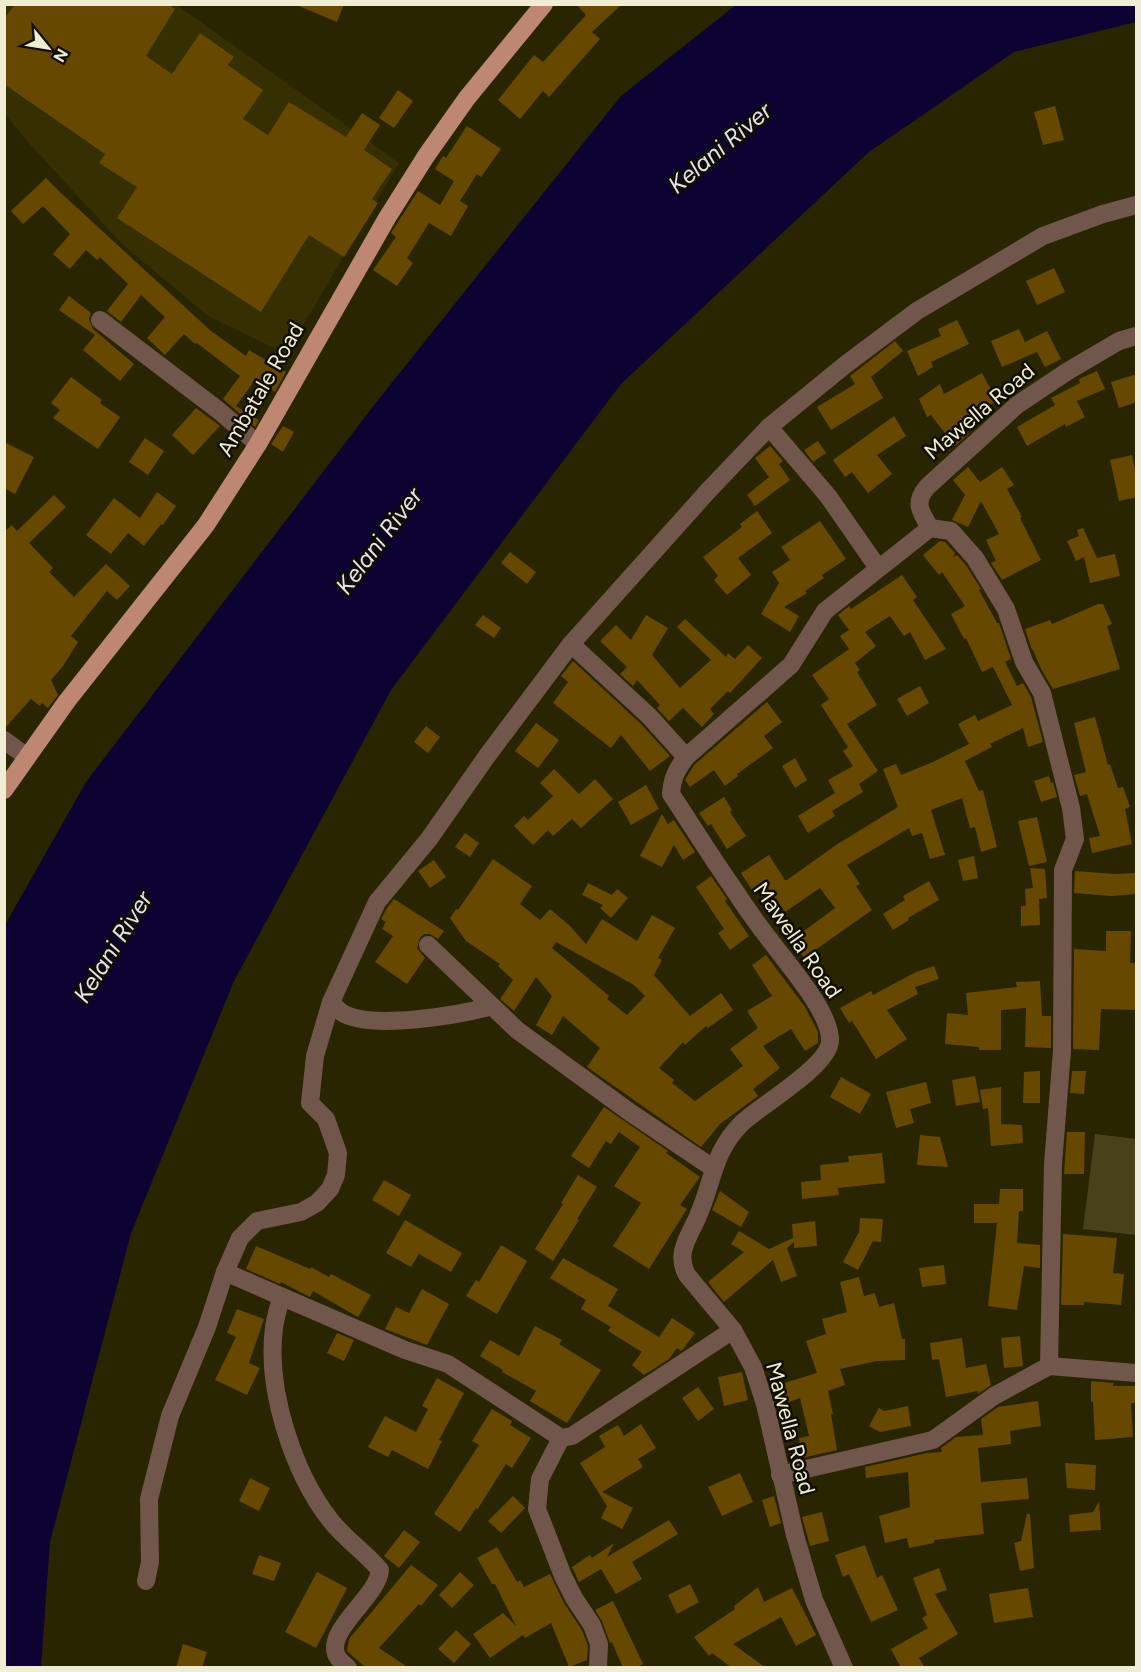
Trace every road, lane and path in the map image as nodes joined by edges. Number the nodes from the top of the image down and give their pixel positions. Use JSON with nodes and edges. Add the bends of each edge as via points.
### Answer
{"nodes":[{"id":1,"x":544,"y":4,"type":"edge"},
{"id":2,"x":1137,"y":205,"type":"edge"},
{"id":3,"x":100,"y":320,"type":"dead end"},
{"id":4,"x":1137,"y":336,"type":"edge"},
{"id":5,"x":769,"y":427,"type":"junction"},
{"id":6,"x":258,"y":444,"type":"junction"},
{"id":7,"x":930,"y":528,"type":"junction"},
{"id":8,"x":878,"y":568,"type":"junction"},
{"id":9,"x":571,"y":644,"type":"junction"},
{"id":10,"x":4,"y":740,"type":"edge"},
{"id":11,"x":27,"y":757,"type":"junction"},
{"id":12,"x":686,"y":758,"type":"junction"},
{"id":13,"x":4,"y":790,"type":"edge"},
{"id":14,"x":428,"y":945,"type":"dead end"},
{"id":15,"x":331,"y":1002,"type":"junction"},
{"id":16,"x":492,"y":1006,"type":"junction"},
{"id":17,"x":713,"y":1168,"type":"junction"},
{"id":18,"x":225,"y":1272,"type":"junction"},
{"id":19,"x":281,"y":1297,"type":"junction"},
{"id":20,"x":734,"y":1330,"type":"junction"},
{"id":21,"x":1049,"y":1365,"type":"junction"},
{"id":22,"x":1137,"y":1373,"type":"edge"},
{"id":23,"x":561,"y":1438,"type":"junction"},
{"id":24,"x":780,"y":1474,"type":"junction"},
{"id":25,"x":147,"y":1581,"type":"dead end"},
{"id":26,"x":348,"y":1668,"type":"edge"},
{"id":27,"x":598,"y":1668,"type":"edge"},
{"id":28,"x":844,"y":1668,"type":"edge"}],
"edges":[{"from":1,"to":6,"type":"main road","name":"Ambatale Road","via":[[467,98],[420,165]]},
{"from":2,"to":5,"type":"street","via":[[1043,236],[916,311]]},
{"from":3,"to":6,"type":"street"},
{"from":4,"to":7,"type":"street","name":"Mawella Road","via":[[1119,341],[1017,405],[927,487],[919,496],[918,506]]},
{"from":5,"to":8,"type":"street","via":[[828,496]]},
{"from":5,"to":9,"type":"street"},
{"from":6,"to":11,"type":"main road","name":"Ambatale Road","via":[[206,525]]},
{"from":7,"to":8,"type":"street","name":"Mawella Road"},
{"from":7,"to":21,"type":"street","via":[[951,531],[975,558],[1006,609],[1024,662],[1042,693],[1071,808],[1075,839],[1063,870],[1062,1051],[1053,1164]]},
{"from":8,"to":12,"type":"street","name":"Mawella Road","via":[[825,611],[791,665]]},
{"from":9,"to":12,"type":"street","via":[[649,716]]},
{"from":9,"to":15,"type":"street","via":[[429,839],[377,902]]},
{"from":10,"to":11,"type":"street"},
{"from":11,"to":13,"type":"main road","name":"Ambatale Road"},
{"from":12,"to":17,"type":"street","name":"Mawella Road","via":[[675,772],[671,794],[797,975],[828,1029],[830,1042],[825,1055],[812,1068],[742,1123],[722,1148]]},
{"from":14,"to":16,"type":"street"},
{"from":15,"to":16,"type":"street","via":[[343,1013],[402,1022]]},
{"from":15,"to":18,"type":"street","via":[[315,1056],[310,1103],[326,1119],[338,1153],[330,1190],[301,1212],[257,1221],[240,1238]]},
{"from":16,"to":17,"type":"street","via":[[564,1065]]},
{"from":17,"to":20,"type":"street","name":"Mawella Road","via":[[708,1192],[685,1245],[682,1265]]},
{"from":18,"to":19,"type":"street"},
{"from":18,"to":25,"type":"street","via":[[207,1328],[170,1416],[149,1499]]},
{"from":19,"to":23,"type":"street","via":[[405,1350],[448,1364]]},
{"from":19,"to":26,"type":"street","via":[[274,1327],[272,1366],[288,1439],[305,1479],[330,1521],[380,1570],[374,1587],[334,1646],[336,1657]]},
{"from":20,"to":23,"type":"street","via":[[572,1436]]},
{"from":20,"to":24,"type":"street","name":"Mawella Road","via":[[753,1366]]},
{"from":21,"to":22,"type":"street"},
{"from":21,"to":24,"type":"street","via":[[994,1396],[933,1440]]},
{"from":23,"to":27,"type":"street","via":[[540,1479],[537,1509],[563,1576],[592,1625],[599,1644]]},
{"from":24,"to":28,"type":"street","name":"Mawella Road","via":[[814,1600]]}]}
